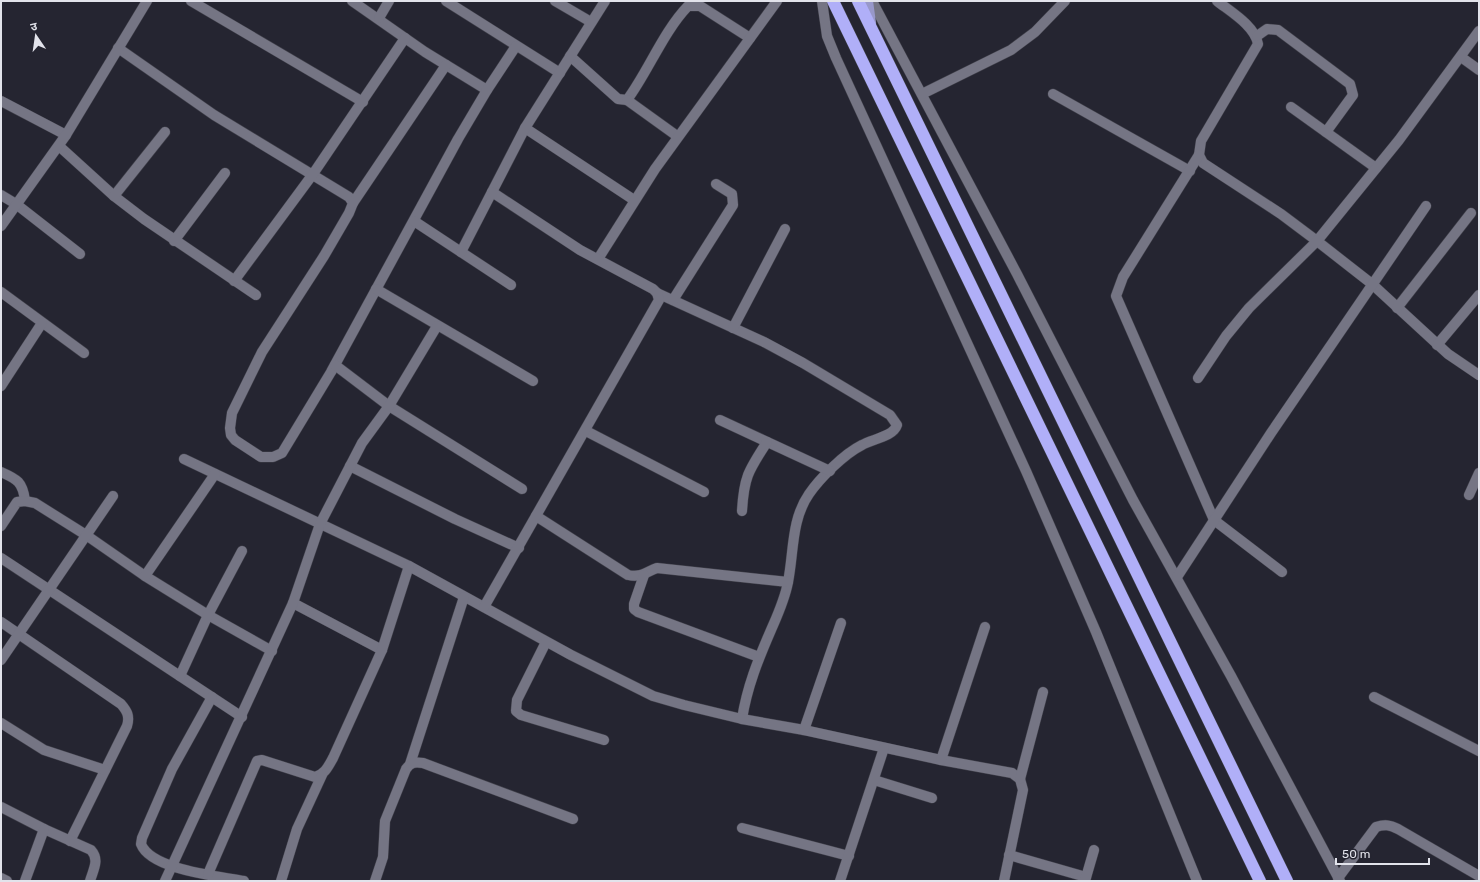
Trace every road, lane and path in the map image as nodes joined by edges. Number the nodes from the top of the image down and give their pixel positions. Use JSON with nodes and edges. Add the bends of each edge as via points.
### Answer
{"nodes":[{"id":1,"x":147,"y":1,"type":"edge"},
{"id":2,"x":191,"y":1,"type":"edge"},
{"id":3,"x":352,"y":1,"type":"edge"},
{"id":4,"x":389,"y":1,"type":"edge"},
{"id":5,"x":446,"y":1,"type":"edge"},
{"id":6,"x":555,"y":1,"type":"edge"},
{"id":7,"x":605,"y":1,"type":"edge"},
{"id":8,"x":777,"y":1,"type":"edge"},
{"id":9,"x":822,"y":1,"type":"edge"},
{"id":10,"x":832,"y":1,"type":"edge"},
{"id":11,"x":858,"y":1,"type":"edge"},
{"id":12,"x":868,"y":1,"type":"edge"},
{"id":13,"x":872,"y":1,"type":"edge"},
{"id":14,"x":1065,"y":1,"type":"edge"},
{"id":15,"x":1217,"y":1,"type":"edge"},
{"id":16,"x":379,"y":18,"type":"junction"},
{"id":17,"x":591,"y":22,"type":"junction"},
{"id":18,"x":872,"y":31,"type":"junction"},
{"id":19,"x":1479,"y":31,"type":"edge"},
{"id":20,"x":1257,"y":36,"type":"junction"},
{"id":21,"x":405,"y":38,"type":"junction"},
{"id":22,"x":750,"y":38,"type":"junction"},
{"id":23,"x":516,"y":46,"type":"junction"},
{"id":24,"x":118,"y":48,"type":"junction"},
{"id":25,"x":570,"y":56,"type":"junction"},
{"id":26,"x":1461,"y":58,"type":"junction"},
{"id":27,"x":446,"y":65,"type":"junction"},
{"id":28,"x":1479,"y":70,"type":"edge"},
{"id":29,"x":560,"y":72,"type":"junction"},
{"id":30,"x":487,"y":90,"type":"junction"},
{"id":31,"x":922,"y":94,"type":"junction"},
{"id":32,"x":1053,"y":94,"type":"dead end"},
{"id":33,"x":627,"y":100,"type":"junction"},
{"id":34,"x":1,"y":101,"type":"edge"},
{"id":35,"x":363,"y":102,"type":"junction"},
{"id":36,"x":1291,"y":107,"type":"dead end"},
{"id":37,"x":525,"y":128,"type":"junction"},
{"id":38,"x":165,"y":132,"type":"dead end"},
{"id":39,"x":1326,"y":132,"type":"junction"},
{"id":40,"x":66,"y":135,"type":"junction"},
{"id":41,"x":677,"y":136,"type":"junction"},
{"id":42,"x":59,"y":146,"type":"junction"},
{"id":43,"x":1199,"y":155,"type":"junction"},
{"id":44,"x":1376,"y":168,"type":"junction"},
{"id":45,"x":1190,"y":170,"type":"junction"},
{"id":46,"x":225,"y":173,"type":"dead end"},
{"id":47,"x":313,"y":174,"type":"junction"},
{"id":48,"x":716,"y":184,"type":"dead end"},
{"id":49,"x":492,"y":192,"type":"junction"},
{"id":50,"x":1,"y":195,"type":"edge"},
{"id":51,"x":114,"y":196,"type":"junction"},
{"id":52,"x":634,"y":200,"type":"junction"},
{"id":53,"x":353,"y":203,"type":"junction"},
{"id":54,"x":16,"y":204,"type":"junction"},
{"id":55,"x":1426,"y":206,"type":"dead end"},
{"id":56,"x":1471,"y":213,"type":"dead end"},
{"id":57,"x":414,"y":221,"type":"junction"},
{"id":58,"x":1,"y":226,"type":"edge"},
{"id":59,"x":784,"y":229,"type":"dead end"},
{"id":60,"x":174,"y":241,"type":"junction"},
{"id":61,"x":1317,"y":241,"type":"junction"},
{"id":62,"x":461,"y":252,"type":"junction"},
{"id":63,"x":80,"y":254,"type":"dead end"},
{"id":64,"x":598,"y":259,"type":"junction"},
{"id":65,"x":234,"y":281,"type":"junction"},
{"id":66,"x":1372,"y":284,"type":"junction"},
{"id":67,"x":511,"y":285,"type":"dead end"},
{"id":68,"x":376,"y":289,"type":"junction"},
{"id":69,"x":1,"y":292,"type":"edge"},
{"id":70,"x":657,"y":293,"type":"junction"},
{"id":71,"x":256,"y":295,"type":"dead end"},
{"id":72,"x":1479,"y":295,"type":"edge"},
{"id":73,"x":673,"y":300,"type":"junction"},
{"id":74,"x":1397,"y":308,"type":"junction"},
{"id":75,"x":42,"y":322,"type":"junction"},
{"id":76,"x":437,"y":326,"type":"junction"},
{"id":77,"x":733,"y":328,"type":"junction"},
{"id":78,"x":1437,"y":345,"type":"junction"},
{"id":79,"x":84,"y":353,"type":"dead end"},
{"id":80,"x":335,"y":365,"type":"junction"},
{"id":81,"x":1479,"y":375,"type":"edge"},
{"id":82,"x":1198,"y":378,"type":"dead end"},
{"id":83,"x":533,"y":381,"type":"dead end"},
{"id":84,"x":1,"y":386,"type":"edge"},
{"id":85,"x":389,"y":406,"type":"junction"},
{"id":86,"x":720,"y":420,"type":"dead end"},
{"id":87,"x":586,"y":431,"type":"junction"},
{"id":88,"x":767,"y":442,"type":"junction"},
{"id":89,"x":184,"y":460,"type":"dead end"},
{"id":90,"x":350,"y":466,"type":"junction"},
{"id":91,"x":830,"y":471,"type":"junction"},
{"id":92,"x":1,"y":472,"type":"edge"},
{"id":93,"x":215,"y":474,"type":"junction"},
{"id":94,"x":1479,"y":474,"type":"edge"},
{"id":95,"x":522,"y":489,"type":"dead end"},
{"id":96,"x":704,"y":492,"type":"dead end"},
{"id":97,"x":1469,"y":495,"type":"dead end"},
{"id":98,"x":113,"y":496,"type":"dead end"},
{"id":99,"x":25,"y":501,"type":"junction"},
{"id":100,"x":742,"y":511,"type":"dead end"},
{"id":101,"x":536,"y":516,"type":"junction"},
{"id":102,"x":1214,"y":520,"type":"junction"},
{"id":103,"x":320,"y":524,"type":"junction"},
{"id":104,"x":1,"y":526,"type":"edge"},
{"id":105,"x":86,"y":535,"type":"junction"},
{"id":106,"x":519,"y":548,"type":"junction"},
{"id":107,"x":242,"y":551,"type":"dead end"},
{"id":108,"x":1,"y":558,"type":"edge"},
{"id":109,"x":409,"y":566,"type":"junction"},
{"id":110,"x":1282,"y":572,"type":"dead end"},
{"id":111,"x":644,"y":575,"type":"junction"},
{"id":112,"x":145,"y":576,"type":"junction"},
{"id":113,"x":1177,"y":577,"type":"junction"},
{"id":114,"x":788,"y":582,"type":"junction"},
{"id":115,"x":50,"y":589,"type":"junction"},
{"id":116,"x":464,"y":597,"type":"junction"},
{"id":117,"x":293,"y":603,"type":"junction"},
{"id":118,"x":484,"y":607,"type":"junction"},
{"id":119,"x":208,"y":615,"type":"junction"},
{"id":120,"x":1,"y":622,"type":"edge"},
{"id":121,"x":842,"y":623,"type":"dead end"},
{"id":122,"x":985,"y":627,"type":"dead end"},
{"id":123,"x":19,"y":634,"type":"junction"},
{"id":124,"x":546,"y":642,"type":"junction"},
{"id":125,"x":382,"y":650,"type":"junction"},
{"id":126,"x":272,"y":651,"type":"junction"},
{"id":127,"x":759,"y":658,"type":"junction"},
{"id":128,"x":1,"y":660,"type":"edge"},
{"id":129,"x":180,"y":676,"type":"junction"},
{"id":130,"x":1043,"y":692,"type":"dead end"},
{"id":131,"x":212,"y":697,"type":"junction"},
{"id":132,"x":1374,"y":697,"type":"dead end"},
{"id":133,"x":242,"y":717,"type":"junction"},
{"id":134,"x":742,"y":719,"type":"junction"},
{"id":135,"x":1,"y":723,"type":"edge"},
{"id":136,"x":804,"y":730,"type":"junction"},
{"id":137,"x":604,"y":740,"type":"dead end"},
{"id":138,"x":884,"y":748,"type":"junction"},
{"id":139,"x":1479,"y":751,"type":"edge"},
{"id":140,"x":941,"y":760,"type":"junction"},
{"id":141,"x":410,"y":764,"type":"junction"},
{"id":142,"x":105,"y":770,"type":"junction"},
{"id":143,"x":322,"y":775,"type":"junction"},
{"id":144,"x":1020,"y":779,"type":"junction"},
{"id":145,"x":874,"y":780,"type":"junction"},
{"id":146,"x":932,"y":798,"type":"dead end"},
{"id":147,"x":1,"y":807,"type":"edge"},
{"id":148,"x":573,"y":819,"type":"dead end"},
{"id":149,"x":742,"y":828,"type":"dead end"},
{"id":150,"x":44,"y":829,"type":"junction"},
{"id":151,"x":70,"y":841,"type":"junction"},
{"id":152,"x":1094,"y":850,"type":"dead end"},
{"id":153,"x":1009,"y":855,"type":"junction"},
{"id":154,"x":849,"y":856,"type":"junction"},
{"id":155,"x":172,"y":867,"type":"junction"},
{"id":156,"x":208,"y":874,"type":"junction"},
{"id":157,"x":1479,"y":876,"type":"edge"},
{"id":158,"x":1,"y":878,"type":"edge"},
{"id":159,"x":1085,"y":879,"type":"edge"},
{"id":160,"x":1339,"y":880,"type":"edge"},
{"id":161,"x":7,"y":881,"type":"edge"},
{"id":162,"x":25,"y":881,"type":"edge"},
{"id":163,"x":90,"y":881,"type":"edge"},
{"id":164,"x":165,"y":881,"type":"edge"},
{"id":165,"x":244,"y":881,"type":"edge"},
{"id":166,"x":281,"y":881,"type":"edge"},
{"id":167,"x":375,"y":881,"type":"edge"},
{"id":168,"x":840,"y":881,"type":"edge"},
{"id":169,"x":1004,"y":881,"type":"edge"},
{"id":170,"x":1197,"y":881,"type":"edge"},
{"id":171,"x":1260,"y":881,"type":"edge"},
{"id":172,"x":1287,"y":881,"type":"edge"}],
"edges":[{"from":1,"to":24,"type":"street"},
{"from":2,"to":35,"type":"street"},
{"from":3,"to":16,"type":"street"},
{"from":4,"to":16,"type":"street"},
{"from":5,"to":23,"type":"street"},
{"from":6,"to":17,"type":"street"},
{"from":7,"to":17,"type":"street"},
{"from":8,"to":22,"type":"street"},
{"from":9,"to":170,"type":"street","via":[[827,36],[836,58],[1026,471],[1096,632]]},
{"from":10,"to":171,"type":"highway"},
{"from":11,"to":18,"type":"highway"},
{"from":12,"to":18,"type":"main road"},
{"from":13,"to":31,"type":"street"},
{"from":14,"to":31,"type":"street","via":[[1035,32],[1011,50]]},
{"from":15,"to":20,"type":"street"},
{"from":16,"to":21,"type":"street"},
{"from":17,"to":25,"type":"street"},
{"from":18,"to":172,"type":"highway"},
{"from":19,"to":26,"type":"street"},
{"from":20,"to":39,"type":"street","via":[[1267,29],[1278,30],[1350,84],[1353,95]]},
{"from":20,"to":43,"type":"street","via":[[1258,44],[1201,141]]},
{"from":21,"to":27,"type":"street"},
{"from":21,"to":35,"type":"street"},
{"from":22,"to":33,"type":"street","via":[[700,6],[688,6]]},
{"from":22,"to":41,"type":"street"},
{"from":23,"to":29,"type":"street"},
{"from":23,"to":30,"type":"street"},
{"from":24,"to":40,"type":"street"},
{"from":24,"to":47,"type":"street","via":[[214,115]]},
{"from":25,"to":29,"type":"street"},
{"from":25,"to":33,"type":"street","via":[[618,100]]},
{"from":26,"to":28,"type":"street"},
{"from":26,"to":44,"type":"street"},
{"from":27,"to":30,"type":"street"},
{"from":27,"to":53,"type":"street"},
{"from":29,"to":37,"type":"street"},
{"from":30,"to":57,"type":"street"},
{"from":31,"to":113,"type":"street","via":[[1129,493]]},
{"from":32,"to":45,"type":"street"},
{"from":33,"to":41,"type":"street"},
{"from":34,"to":40,"type":"street"},
{"from":35,"to":47,"type":"street"},
{"from":36,"to":39,"type":"street"},
{"from":37,"to":49,"type":"street"},
{"from":37,"to":52,"type":"street"},
{"from":38,"to":51,"type":"street"},
{"from":39,"to":44,"type":"street"},
{"from":40,"to":42,"type":"street"},
{"from":41,"to":52,"type":"street"},
{"from":42,"to":51,"type":"street"},
{"from":42,"to":54,"type":"street"},
{"from":43,"to":45,"type":"street"},
{"from":43,"to":61,"type":"street","via":[[1209,168]]},
{"from":44,"to":61,"type":"street"},
{"from":45,"to":102,"type":"street","via":[[1123,277],[1116,296]]},
{"from":46,"to":60,"type":"street"},
{"from":47,"to":53,"type":"street","via":[[350,197]]},
{"from":47,"to":65,"type":"street"},
{"from":48,"to":73,"type":"street","via":[[732,194],[733,205]]},
{"from":49,"to":62,"type":"street"},
{"from":49,"to":64,"type":"street","via":[[580,250]]},
{"from":50,"to":54,"type":"street"},
{"from":51,"to":60,"type":"street"},
{"from":52,"to":64,"type":"street"},
{"from":53,"to":80,"type":"street","via":[[324,256],[262,352],[232,413],[231,435],[261,457],[273,458],[282,453]]},
{"from":54,"to":58,"type":"street"},
{"from":54,"to":63,"type":"street"},
{"from":55,"to":66,"type":"street"},
{"from":56,"to":74,"type":"street"},
{"from":57,"to":62,"type":"street"},
{"from":57,"to":68,"type":"street"},
{"from":59,"to":77,"type":"street"},
{"from":60,"to":65,"type":"street"},
{"from":61,"to":66,"type":"street"},
{"from":61,"to":82,"type":"street","via":[[1249,308],[1226,336]]},
{"from":62,"to":67,"type":"street"},
{"from":64,"to":70,"type":"street"},
{"from":65,"to":71,"type":"street"},
{"from":66,"to":74,"type":"street"},
{"from":66,"to":102,"type":"street"},
{"from":68,"to":76,"type":"street"},
{"from":68,"to":80,"type":"street"},
{"from":69,"to":75,"type":"street"},
{"from":70,"to":73,"type":"street"},
{"from":70,"to":87,"type":"street","via":[[658,305]]},
{"from":72,"to":78,"type":"street"},
{"from":73,"to":77,"type":"street"},
{"from":74,"to":78,"type":"street"},
{"from":75,"to":79,"type":"street"},
{"from":75,"to":84,"type":"street"},
{"from":76,"to":83,"type":"street"},
{"from":76,"to":85,"type":"street"},
{"from":77,"to":91,"type":"street","via":[[803,363],[894,419],[896,430],[860,446]]},
{"from":78,"to":81,"type":"street"},
{"from":80,"to":85,"type":"street"},
{"from":85,"to":90,"type":"street","via":[[362,443]]},
{"from":85,"to":95,"type":"street"},
{"from":86,"to":88,"type":"street"},
{"from":87,"to":96,"type":"street"},
{"from":87,"to":101,"type":"street"},
{"from":88,"to":91,"type":"street"},
{"from":88,"to":100,"type":"street","via":[[748,471]]},
{"from":89,"to":93,"type":"street"},
{"from":90,"to":103,"type":"street"},
{"from":90,"to":106,"type":"street"},
{"from":91,"to":114,"type":"street","via":[[809,494],[798,518]]},
{"from":92,"to":99,"type":"street","via":[[20,484],[24,490]]},
{"from":93,"to":103,"type":"street"},
{"from":93,"to":112,"type":"street"},
{"from":94,"to":97,"type":"street"},
{"from":98,"to":105,"type":"street"},
{"from":99,"to":104,"type":"street","via":[[17,502]]},
{"from":99,"to":105,"type":"street","via":[[36,503]]},
{"from":101,"to":106,"type":"street"},
{"from":101,"to":111,"type":"street","via":[[628,575]]},
{"from":102,"to":110,"type":"street"},
{"from":102,"to":113,"type":"street"},
{"from":103,"to":109,"type":"street"},
{"from":103,"to":117,"type":"street"},
{"from":105,"to":112,"type":"street"},
{"from":105,"to":115,"type":"street"},
{"from":106,"to":118,"type":"street"},
{"from":107,"to":119,"type":"street"},
{"from":108,"to":115,"type":"street"},
{"from":109,"to":116,"type":"street"},
{"from":109,"to":125,"type":"street"},
{"from":111,"to":114,"type":"street","via":[[658,568]]},
{"from":111,"to":127,"type":"street","via":[[634,604],[634,609],[638,612]]},
{"from":112,"to":119,"type":"street"},
{"from":113,"to":160,"type":"street"},
{"from":114,"to":127,"type":"street","via":[[781,606]]},
{"from":115,"to":123,"type":"street"},
{"from":115,"to":129,"type":"street"},
{"from":116,"to":118,"type":"street"},
{"from":116,"to":141,"type":"street"},
{"from":117,"to":125,"type":"street"},
{"from":117,"to":126,"type":"street"},
{"from":118,"to":124,"type":"street"},
{"from":119,"to":126,"type":"street"},
{"from":119,"to":129,"type":"street"},
{"from":120,"to":123,"type":"street"},
{"from":121,"to":136,"type":"street"},
{"from":122,"to":140,"type":"street"},
{"from":123,"to":128,"type":"street"},
{"from":123,"to":142,"type":"street","via":[[126,710],[129,718],[127,726]]},
{"from":124,"to":134,"type":"street","via":[[653,696]]},
{"from":124,"to":137,"type":"street","via":[[517,700],[516,711],[521,715]]},
{"from":125,"to":143,"type":"street","via":[[333,758]]},
{"from":126,"to":133,"type":"street"},
{"from":127,"to":134,"type":"street","via":[[745,697]]},
{"from":129,"to":131,"type":"street"},
{"from":130,"to":144,"type":"street"},
{"from":131,"to":133,"type":"street"},
{"from":131,"to":155,"type":"street","via":[[172,769],[142,838],[141,844],[147,854]]},
{"from":132,"to":139,"type":"street"},
{"from":133,"to":155,"type":"street"},
{"from":134,"to":136,"type":"street"},
{"from":135,"to":142,"type":"street","via":[[44,750]]},
{"from":136,"to":138,"type":"street"},
{"from":138,"to":140,"type":"street"},
{"from":138,"to":145,"type":"street"},
{"from":140,"to":144,"type":"street","via":[[1000,770],[1012,773]]},
{"from":141,"to":148,"type":"street","via":[[423,763]]},
{"from":141,"to":167,"type":"street","via":[[385,821],[383,857]]},
{"from":142,"to":151,"type":"street"},
{"from":143,"to":156,"type":"street","via":[[315,777],[262,760],[257,762]]},
{"from":143,"to":166,"type":"street","via":[[297,829]]},
{"from":144,"to":153,"type":"street","via":[[1023,790]]},
{"from":145,"to":146,"type":"street"},
{"from":145,"to":154,"type":"street"},
{"from":147,"to":150,"type":"street"},
{"from":149,"to":154,"type":"street"},
{"from":150,"to":151,"type":"street"},
{"from":150,"to":162,"type":"street"},
{"from":151,"to":163,"type":"street","via":[[95,854],[96,863]]},
{"from":152,"to":159,"type":"street"},
{"from":153,"to":159,"type":"street"},
{"from":153,"to":169,"type":"street"},
{"from":154,"to":168,"type":"street"},
{"from":155,"to":156,"type":"street"},
{"from":155,"to":164,"type":"street"},
{"from":156,"to":165,"type":"street"},
{"from":157,"to":160,"type":"street","via":[[1398,829],[1382,825],[1376,827]]},
{"from":158,"to":161,"type":"street"}]}
